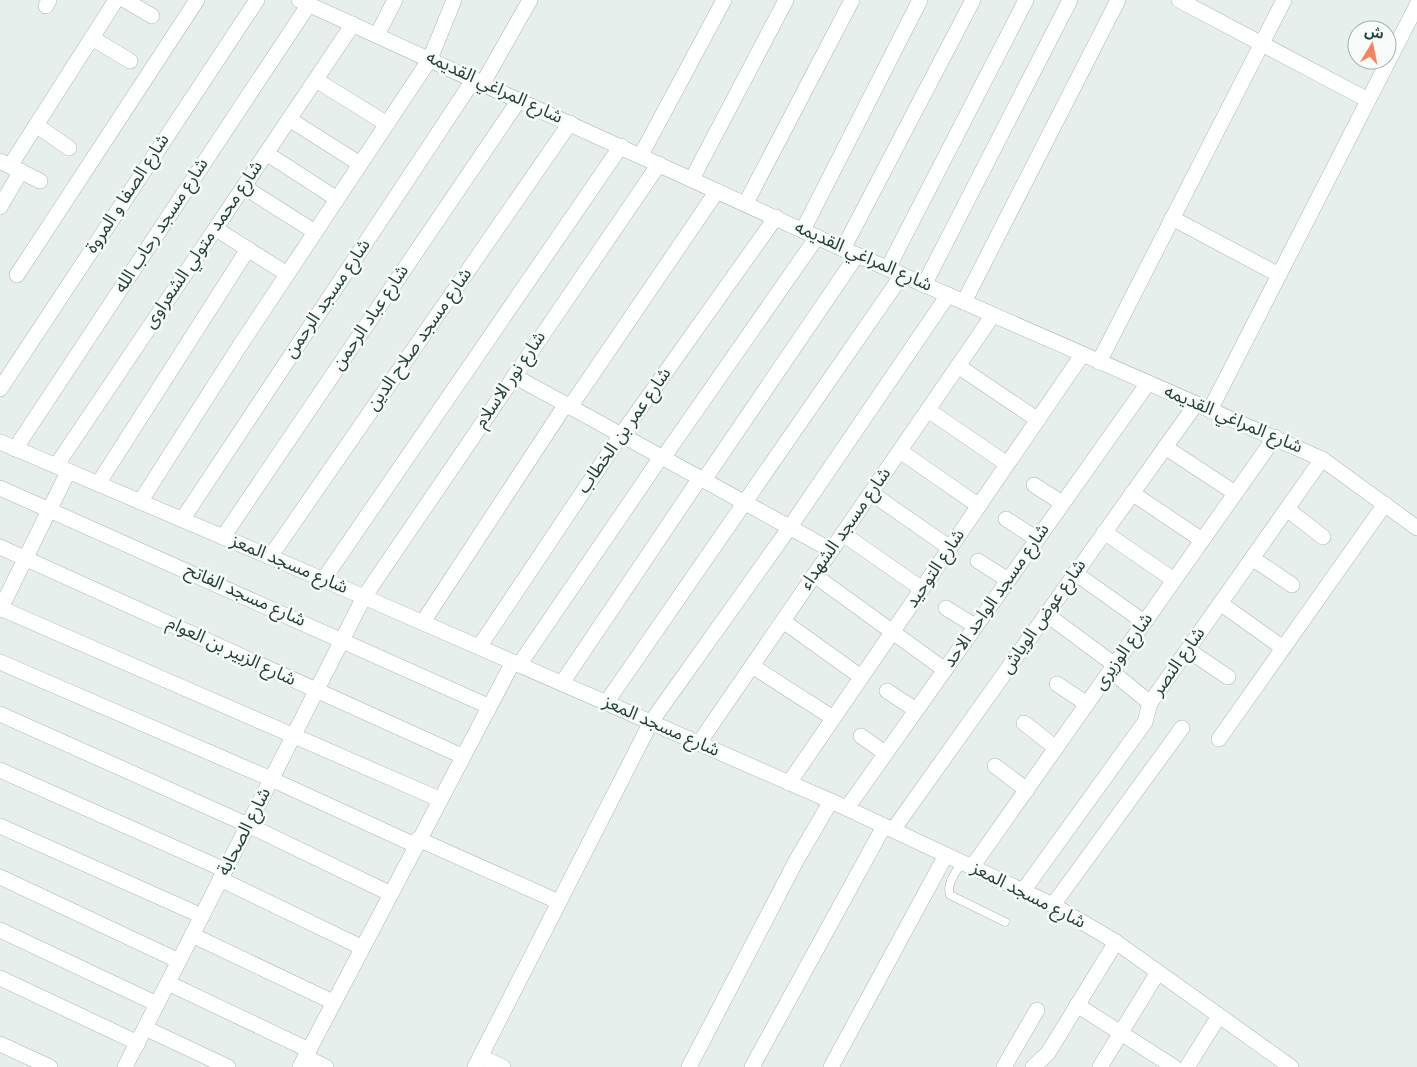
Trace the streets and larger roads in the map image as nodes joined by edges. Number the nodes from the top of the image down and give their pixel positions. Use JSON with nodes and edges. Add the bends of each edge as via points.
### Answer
{"nodes":[{"id":1,"x":116,"y":0,"type":"edge"},
{"id":2,"x":125,"y":0,"type":"edge"},
{"id":3,"x":197,"y":0,"type":"edge"},
{"id":4,"x":257,"y":0,"type":"edge"},
{"id":5,"x":395,"y":0,"type":"edge"},
{"id":6,"x":454,"y":0,"type":"edge"},
{"id":7,"x":530,"y":0,"type":"edge"},
{"id":8,"x":724,"y":0,"type":"edge"},
{"id":9,"x":786,"y":0,"type":"edge"},
{"id":10,"x":852,"y":0,"type":"edge"},
{"id":11,"x":920,"y":0,"type":"edge"},
{"id":12,"x":973,"y":0,"type":"edge"},
{"id":13,"x":1026,"y":0,"type":"edge"},
{"id":14,"x":1070,"y":0,"type":"edge"},
{"id":15,"x":1118,"y":0,"type":"edge"},
{"id":16,"x":1179,"y":0,"type":"edge"},
{"id":17,"x":1284,"y":0,"type":"edge"},
{"id":18,"x":313,"y":3,"type":"edge"},
{"id":19,"x":1417,"y":5,"type":"edge"},
{"id":20,"x":152,"y":16,"type":"dead end"},
{"id":21,"x":353,"y":24,"type":"junction"},
{"id":22,"x":377,"y":35,"type":"junction"},
{"id":23,"x":92,"y":38,"type":"junction"},
{"id":24,"x":1262,"y":44,"type":"junction"},
{"id":25,"x":430,"y":59,"type":"junction"},
{"id":26,"x":130,"y":61,"type":"dead end"},
{"id":27,"x":316,"y":80,"type":"junction"},
{"id":28,"x":478,"y":81,"type":"junction"},
{"id":29,"x":519,"y":100,"type":"junction"},
{"id":30,"x":1368,"y":100,"type":"junction"},
{"id":31,"x":289,"y":119,"type":"junction"},
{"id":32,"x":570,"y":123,"type":"junction"},
{"id":33,"x":387,"y":124,"type":"junction"},
{"id":34,"x":36,"y":125,"type":"junction"},
{"id":35,"x":622,"y":146,"type":"junction"},
{"id":36,"x":70,"y":148,"type":"dead end"},
{"id":37,"x":266,"y":153,"type":"junction"},
{"id":38,"x":641,"y":155,"type":"junction"},
{"id":39,"x":360,"y":164,"type":"junction"},
{"id":40,"x":659,"y":164,"type":"junction"},
{"id":41,"x":10,"y":166,"type":"edge"},
{"id":42,"x":692,"y":179,"type":"junction"},
{"id":43,"x":40,"y":181,"type":"dead end"},
{"id":44,"x":244,"y":187,"type":"junction"},
{"id":45,"x":718,"y":191,"type":"junction"},
{"id":46,"x":337,"y":200,"type":"junction"},
{"id":47,"x":746,"y":203,"type":"junction"},
{"id":48,"x":0,"y":207,"type":"edge"},
{"id":49,"x":776,"y":217,"type":"junction"},
{"id":50,"x":1172,"y":218,"type":"junction"},
{"id":51,"x":216,"y":229,"type":"junction"},
{"id":52,"x":803,"y":230,"type":"junction"},
{"id":53,"x":315,"y":232,"type":"junction"},
{"id":54,"x":817,"y":237,"type":"junction"},
{"id":55,"x":248,"y":249,"type":"junction"},
{"id":56,"x":850,"y":252,"type":"junction"},
{"id":57,"x":888,"y":268,"type":"junction"},
{"id":58,"x":287,"y":274,"type":"junction"},
{"id":59,"x":16,"y":275,"type":"dead end"},
{"id":60,"x":902,"y":275,"type":"junction"},
{"id":61,"x":1279,"y":275,"type":"junction"},
{"id":62,"x":924,"y":285,"type":"junction"},
{"id":63,"x":948,"y":295,"type":"junction"},
{"id":64,"x":964,"y":302,"type":"junction"},
{"id":65,"x":993,"y":315,"type":"junction"},
{"id":66,"x":1082,"y":355,"type":"junction"},
{"id":67,"x":1099,"y":362,"type":"junction"},
{"id":68,"x":958,"y":366,"type":"junction"},
{"id":69,"x":514,"y":376,"type":"junction"},
{"id":70,"x":1148,"y":383,"type":"junction"},
{"id":71,"x":0,"y":389,"type":"edge"},
{"id":72,"x":1196,"y":404,"type":"junction"},
{"id":73,"x":568,"y":405,"type":"junction"},
{"id":74,"x":928,"y":410,"type":"junction"},
{"id":75,"x":1210,"y":410,"type":"junction"},
{"id":76,"x":1038,"y":420,"type":"junction"},
{"id":77,"x":621,"y":434,"type":"junction"},
{"id":78,"x":1275,"y":437,"type":"junction"},
{"id":79,"x":0,"y":442,"type":"edge"},
{"id":80,"x":1165,"y":446,"type":"junction"},
{"id":81,"x":15,"y":449,"type":"junction"},
{"id":82,"x":900,"y":451,"type":"junction"},
{"id":83,"x":662,"y":457,"type":"junction"},
{"id":84,"x":1322,"y":459,"type":"junction"},
{"id":85,"x":1007,"y":464,"type":"junction"},
{"id":86,"x":62,"y":469,"type":"junction"},
{"id":87,"x":702,"y":479,"type":"junction"},
{"id":88,"x":98,"y":484,"type":"junction"},
{"id":89,"x":1034,"y":485,"type":"dead end"},
{"id":90,"x":0,"y":488,"type":"edge"},
{"id":91,"x":871,"y":493,"type":"junction"},
{"id":92,"x":1132,"y":493,"type":"junction"},
{"id":93,"x":1236,"y":493,"type":"junction"},
{"id":94,"x":140,"y":502,"type":"junction"},
{"id":95,"x":746,"y":503,"type":"junction"},
{"id":96,"x":1062,"y":503,"type":"junction"},
{"id":97,"x":1384,"y":504,"type":"junction"},
{"id":98,"x":979,"y":506,"type":"junction"},
{"id":99,"x":1287,"y":509,"type":"junction"},
{"id":100,"x":49,"y":510,"type":"junction"},
{"id":101,"x":1006,"y":519,"type":"dead end"},
{"id":102,"x":182,"y":520,"type":"junction"},
{"id":103,"x":790,"y":527,"type":"junction"},
{"id":104,"x":1417,"y":528,"type":"edge"},
{"id":105,"x":1104,"y":532,"type":"junction"},
{"id":106,"x":842,"y":534,"type":"junction"},
{"id":107,"x":223,"y":537,"type":"junction"},
{"id":108,"x":1324,"y":537,"type":"dead end"},
{"id":109,"x":1037,"y":539,"type":"junction"},
{"id":110,"x":1202,"y":540,"type":"junction"},
{"id":111,"x":0,"y":547,"type":"edge"},
{"id":112,"x":950,"y":548,"type":"junction"},
{"id":113,"x":831,"y":550,"type":"junction"},
{"id":114,"x":270,"y":557,"type":"junction"},
{"id":115,"x":25,"y":558,"type":"junction"},
{"id":116,"x":1252,"y":558,"type":"junction"},
{"id":117,"x":978,"y":561,"type":"dead end"},
{"id":118,"x":1075,"y":573,"type":"junction"},
{"id":119,"x":814,"y":575,"type":"junction"},
{"id":120,"x":323,"y":580,"type":"junction"},
{"id":121,"x":1008,"y":580,"type":"junction"},
{"id":122,"x":1174,"y":580,"type":"junction"},
{"id":123,"x":1292,"y":585,"type":"dead end"},
{"id":124,"x":922,"y":589,"type":"junction"},
{"id":125,"x":364,"y":597,"type":"junction"},
{"id":126,"x":1220,"y":604,"type":"junction"},
{"id":127,"x":0,"y":608,"type":"edge"},
{"id":128,"x":946,"y":608,"type":"dead end"},
{"id":129,"x":1046,"y":614,"type":"junction"},
{"id":130,"x":782,"y":621,"type":"junction"},
{"id":131,"x":423,"y":622,"type":"junction"},
{"id":132,"x":1144,"y":622,"type":"junction"},
{"id":133,"x":975,"y":626,"type":"junction"},
{"id":134,"x":892,"y":632,"type":"junction"},
{"id":135,"x":342,"y":639,"type":"junction"},
{"id":136,"x":479,"y":647,"type":"junction"},
{"id":137,"x":1283,"y":648,"type":"junction"},
{"id":138,"x":1188,"y":650,"type":"junction"},
{"id":139,"x":0,"y":662,"type":"edge"},
{"id":140,"x":516,"y":664,"type":"junction"},
{"id":141,"x":752,"y":666,"type":"junction"},
{"id":142,"x":1113,"y":668,"type":"junction"},
{"id":143,"x":945,"y":670,"type":"junction"},
{"id":144,"x":861,"y":677,"type":"junction"},
{"id":145,"x":1228,"y":677,"type":"dead end"},
{"id":146,"x":562,"y":683,"type":"junction"},
{"id":147,"x":1057,"y":684,"type":"dead end"},
{"id":148,"x":316,"y":691,"type":"junction"},
{"id":149,"x":887,"y":691,"type":"dead end"},
{"id":150,"x":606,"y":703,"type":"junction"},
{"id":151,"x":1150,"y":703,"type":"junction"},
{"id":152,"x":1087,"y":704,"type":"junction"},
{"id":153,"x":488,"y":706,"type":"junction"},
{"id":154,"x":916,"y":710,"type":"junction"},
{"id":155,"x":0,"y":714,"type":"edge"},
{"id":156,"x":833,"y":718,"type":"junction"},
{"id":157,"x":651,"y":722,"type":"junction"},
{"id":158,"x":1024,"y":723,"type":"dead end"},
{"id":159,"x":1182,"y":728,"type":"dead end"},
{"id":160,"x":294,"y":735,"type":"junction"},
{"id":161,"x":861,"y":736,"type":"dead end"},
{"id":162,"x":1219,"y":740,"type":"dead end"},
{"id":163,"x":699,"y":743,"type":"junction"},
{"id":164,"x":1056,"y":748,"type":"junction"},
{"id":165,"x":885,"y":754,"type":"junction"},
{"id":166,"x":462,"y":756,"type":"junction"},
{"id":167,"x":995,"y":766,"type":"dead end"},
{"id":168,"x":0,"y":770,"type":"edge"},
{"id":169,"x":271,"y":779,"type":"junction"},
{"id":170,"x":789,"y":783,"type":"junction"},
{"id":171,"x":1027,"y":790,"type":"junction"},
{"id":172,"x":439,"y":800,"type":"junction"},
{"id":173,"x":831,"y":801,"type":"junction"},
{"id":174,"x":847,"y":808,"type":"junction"},
{"id":175,"x":248,"y":825,"type":"junction"},
{"id":176,"x":0,"y":826,"type":"edge"},
{"id":177,"x":889,"y":828,"type":"junction"},
{"id":178,"x":416,"y":842,"type":"junction"},
{"id":179,"x":946,"y":855,"type":"junction"},
{"id":180,"x":967,"y":865,"type":"junction"},
{"id":181,"x":223,"y":875,"type":"junction"},
{"id":182,"x":0,"y":877,"type":"edge"},
{"id":183,"x":1023,"y":891,"type":"junction"},
{"id":184,"x":389,"y":893,"type":"junction"},
{"id":185,"x":559,"y":902,"type":"junction"},
{"id":186,"x":1053,"y":905,"type":"junction"},
{"id":187,"x":202,"y":916,"type":"junction"},
{"id":188,"x":0,"y":930,"type":"edge"},
{"id":189,"x":192,"y":935,"type":"junction"},
{"id":190,"x":1116,"y":942,"type":"junction"},
{"id":191,"x":362,"y":947,"type":"junction"},
{"id":192,"x":179,"y":961,"type":"junction"},
{"id":193,"x":1158,"y":972,"type":"junction"},
{"id":194,"x":0,"y":978,"type":"edge"},
{"id":195,"x":168,"y":983,"type":"junction"},
{"id":196,"x":333,"y":1002,"type":"junction"},
{"id":197,"x":157,"y":1004,"type":"junction"},
{"id":198,"x":1077,"y":1005,"type":"junction"},
{"id":199,"x":1037,"y":1010,"type":"dead end"},
{"id":200,"x":1219,"y":1016,"type":"junction"},
{"id":201,"x":145,"y":1028,"type":"junction"},
{"id":202,"x":1120,"y":1033,"type":"junction"},
{"id":203,"x":138,"y":1043,"type":"junction"},
{"id":204,"x":0,"y":1044,"type":"edge"},
{"id":205,"x":304,"y":1058,"type":"edge"},
{"id":206,"x":477,"y":1062,"type":"edge"},
{"id":207,"x":1276,"y":1062,"type":"edge"},
{"id":208,"x":50,"y":1067,"type":"edge"},
{"id":209,"x":125,"y":1067,"type":"edge"},
{"id":210,"x":228,"y":1067,"type":"edge"},
{"id":211,"x":326,"y":1067,"type":"edge"},
{"id":212,"x":503,"y":1067,"type":"edge"},
{"id":213,"x":689,"y":1067,"type":"edge"},
{"id":214,"x":752,"y":1067,"type":"edge"},
{"id":215,"x":831,"y":1067,"type":"edge"},
{"id":216,"x":1004,"y":1067,"type":"edge"},
{"id":217,"x":1033,"y":1067,"type":"edge"},
{"id":218,"x":1100,"y":1067,"type":"edge"},
{"id":219,"x":1174,"y":1067,"type":"edge"},
{"id":220,"x":1187,"y":1067,"type":"edge"},
{"id":221,"x":1291,"y":1067,"type":"edge"}],
"edges":[{"from":1,"to":23,"type":"street"},
{"from":2,"to":20,"type":"street"},
{"from":3,"to":59,"type":"street"},
{"from":4,"to":71,"type":"street","name":"شارع الصفا و المروة"},
{"from":5,"to":22,"type":"street"},
{"from":6,"to":25,"type":"street"},
{"from":7,"to":28,"type":"street","name":"شارع مسجد الرحمن"},
{"from":8,"to":38,"type":"street"},
{"from":9,"to":42,"type":"street"},
{"from":10,"to":47,"type":"street"},
{"from":11,"to":52,"type":"street"},
{"from":12,"to":56,"type":"street"},
{"from":13,"to":57,"type":"street"},
{"from":14,"to":62,"type":"street"},
{"from":15,"to":64,"type":"street"},
{"from":16,"to":24,"type":"street"},
{"from":17,"to":24,"type":"street"},
{"from":18,"to":21,"type":"street","name":"شارع المراغي القديمه"},
{"from":18,"to":81,"type":"street","name":"شارع مسجد رحاب الله"},
{"from":19,"to":30,"type":"street"},
{"from":21,"to":22,"type":"street","name":"شارع المراغي القديمه"},
{"from":21,"to":27,"type":"street","name":"شارع محمد متولي الشعراوى"},
{"from":22,"to":25,"type":"street","name":"شارع المراغي القديمه"},
{"from":23,"to":26,"type":"street"},
{"from":23,"to":34,"type":"street"},
{"from":24,"to":30,"type":"street"},
{"from":24,"to":50,"type":"street"},
{"from":25,"to":28,"type":"street","name":"شارع المراغي القديمه"},
{"from":25,"to":33,"type":"street"},
{"from":27,"to":31,"type":"street","name":"شارع محمد متولي الشعراوى"},
{"from":27,"to":33,"type":"street"},
{"from":28,"to":29,"type":"street","name":"شارع المراغي القديمه"},
{"from":28,"to":102,"type":"street","name":"شارع مسجد الرحمن"},
{"from":29,"to":32,"type":"street","name":"شارع المراغي القديمه"},
{"from":29,"to":107,"type":"street","name":"شارع عباد الرحمن"},
{"from":30,"to":61,"type":"street"},
{"from":31,"to":37,"type":"street","name":"شارع محمد متولي الشعراوى"},
{"from":31,"to":39,"type":"street"},
{"from":32,"to":35,"type":"street","name":"شارع المراغي القديمه"},
{"from":32,"to":114,"type":"street","name":"شارع مسجد صلاح الدين"},
{"from":33,"to":39,"type":"street"},
{"from":34,"to":36,"type":"street"},
{"from":34,"to":41,"type":"street"},
{"from":35,"to":38,"type":"street","name":"شارع المراغي القديمه"},
{"from":35,"to":120,"type":"street"},
{"from":37,"to":44,"type":"street","name":"شارع محمد متولي الشعراوى"},
{"from":37,"to":46,"type":"street"},
{"from":38,"to":40,"type":"street","name":"شارع المراغي القديمه"},
{"from":39,"to":46,"type":"street"},
{"from":40,"to":42,"type":"street","name":"شارع المراغي القديمه"},
{"from":40,"to":69,"type":"street","name":"شارع نور الاسلام"},
{"from":41,"to":43,"type":"street"},
{"from":41,"to":48,"type":"street"},
{"from":42,"to":45,"type":"street","name":"شارع المراغي القديمه"},
{"from":44,"to":51,"type":"street","name":"شارع محمد متولي الشعراوى"},
{"from":44,"to":53,"type":"street"},
{"from":45,"to":47,"type":"street","name":"شارع المراغي القديمه"},
{"from":45,"to":73,"type":"street"},
{"from":46,"to":53,"type":"street"},
{"from":47,"to":49,"type":"street","name":"شارع المراغي القديمه"},
{"from":49,"to":52,"type":"street","name":"شارع المراغي القديمه"},
{"from":49,"to":77,"type":"street","name":"شارع عمر بن الخطاب"},
{"from":50,"to":61,"type":"street"},
{"from":50,"to":67,"type":"street"},
{"from":51,"to":55,"type":"street"},
{"from":51,"to":86,"type":"street","name":"شارع محمد متولي الشعراوى"},
{"from":52,"to":54,"type":"street","name":"شارع المراغي القديمه"},
{"from":53,"to":58,"type":"street"},
{"from":54,"to":56,"type":"street","name":"شارع المراغي القديمه"},
{"from":54,"to":83,"type":"street"},
{"from":55,"to":58,"type":"street"},
{"from":55,"to":88,"type":"street"},
{"from":56,"to":57,"type":"street","name":"شارع المراغي القديمه"},
{"from":56,"to":87,"type":"street"},
{"from":57,"to":60,"type":"street","name":"شارع المراغي القديمه"},
{"from":58,"to":94,"type":"street"},
{"from":60,"to":62,"type":"street","name":"شارع المراغي القديمه"},
{"from":60,"to":95,"type":"street"},
{"from":61,"to":75,"type":"street"},
{"from":62,"to":63,"type":"street","name":"شارع المراغي القديمه"},
{"from":63,"to":64,"type":"street","name":"شارع المراغي القديمه"},
{"from":63,"to":103,"type":"street"},
{"from":64,"to":65,"type":"street","name":"شارع المراغي القديمه"},
{"from":65,"to":66,"type":"street","name":"شارع المراغي القديمه"},
{"from":65,"to":68,"type":"street","name":"شارع مسجد الشهداء"},
{"from":66,"to":67,"type":"street","name":"شارع المراغي القديمه"},
{"from":66,"to":76,"type":"street","name":"شارع التوحيد"},
{"from":67,"to":70,"type":"street","name":"شارع المراغي القديمه"},
{"from":68,"to":74,"type":"street","name":"شارع مسجد الشهداء"},
{"from":68,"to":76,"type":"street"},
{"from":69,"to":73,"type":"street"},
{"from":69,"to":125,"type":"street","name":"شارع نور الاسلام"},
{"from":70,"to":72,"type":"street","name":"شارع المراغي القديمه"},
{"from":70,"to":96,"type":"street","name":"شارع مسجد الواحد الاحد"},
{"from":72,"to":75,"type":"street","name":"شارع المراغي القديمه"},
{"from":72,"to":80,"type":"street","name":"شارع عوض الوياش"},
{"from":73,"to":77,"type":"street"},
{"from":73,"to":131,"type":"street"},
{"from":74,"to":82,"type":"street","name":"شارع مسجد الشهداء"},
{"from":74,"to":85,"type":"street"},
{"from":75,"to":78,"type":"street","name":"شارع المراغي القديمه"},
{"from":76,"to":85,"type":"street","name":"شارع التوحيد"},
{"from":77,"to":83,"type":"street"},
{"from":77,"to":136,"type":"street","name":"شارع عمر بن الخطاب"},
{"from":78,"to":84,"type":"street","name":"شارع المراغي القديمه"},
{"from":78,"to":93,"type":"street","name":"شارع الوزيرى"},
{"from":79,"to":81,"type":"street","name":"شارع مسجد المعز"},
{"from":80,"to":92,"type":"street","name":"شارع عوض الوياش"},
{"from":80,"to":93,"type":"street"},
{"from":81,"to":86,"type":"street","name":"شارع مسجد المعز"},
{"from":82,"to":91,"type":"street","name":"شارع مسجد الشهداء"},
{"from":82,"to":98,"type":"street"},
{"from":83,"to":87,"type":"street"},
{"from":83,"to":140,"type":"street"},
{"from":84,"to":97,"type":"street","name":"شارع المراغي القديمه"},
{"from":84,"to":99,"type":"street","name":"شارع النصر"},
{"from":85,"to":98,"type":"street","name":"شارع التوحيد"},
{"from":86,"to":88,"type":"street","name":"شارع مسجد المعز"},
{"from":86,"to":100,"type":"street","name":"شارع محمد متولي الشعراوى"},
{"from":87,"to":95,"type":"street"},
{"from":87,"to":146,"type":"street"},
{"from":88,"to":94,"type":"street","name":"شارع مسجد المعز"},
{"from":89,"to":96,"type":"street"},
{"from":90,"to":100,"type":"street","name":"شارع مسجد الفاتح"},
{"from":91,"to":106,"type":"street","name":"شارع مسجد الشهداء"},
{"from":91,"to":112,"type":"street"},
{"from":92,"to":105,"type":"street","name":"شارع عوض الوياش"},
{"from":92,"to":110,"type":"street"},
{"from":93,"to":110,"type":"street","name":"شارع الوزيرى"},
{"from":94,"to":102,"type":"street","name":"شارع مسجد المعز"},
{"from":95,"to":103,"type":"street"},
{"from":95,"to":150,"type":"street"},
{"from":96,"to":109,"type":"street","name":"شارع مسجد الواحد الاحد"},
{"from":97,"to":104,"type":"street","name":"شارع المراغي القديمه"},
{"from":97,"to":137,"type":"street"},
{"from":98,"to":112,"type":"street","name":"شارع التوحيد"},
{"from":99,"to":108,"type":"street"},
{"from":99,"to":116,"type":"street","name":"شارع النصر"},
{"from":100,"to":115,"type":"street","name":"شارع محمد متولي الشعراوى"},
{"from":100,"to":135,"type":"street","name":"شارع مسجد الفاتح"},
{"from":101,"to":109,"type":"street"},
{"from":102,"to":107,"type":"street","name":"شارع مسجد المعز"},
{"from":103,"to":113,"type":"street"},
{"from":103,"to":157,"type":"street"},
{"from":105,"to":118,"type":"street","name":"شارع عوض الوياش"},
{"from":105,"to":122,"type":"street"},
{"from":106,"to":113,"type":"street","name":"شارع مسجد الشهداء"},
{"from":106,"to":124,"type":"street"},
{"from":107,"to":114,"type":"street","name":"شارع مسجد المعز"},
{"from":109,"to":121,"type":"street","name":"شارع مسجد الواحد الاحد"},
{"from":110,"to":122,"type":"street","name":"شارع الوزيرى"},
{"from":111,"to":115,"type":"street","name":"شارع الزبير بن العوام"},
{"from":112,"to":124,"type":"street","name":"شارع التوحيد"},
{"from":113,"to":119,"type":"street","name":"شارع مسجد الشهداء"},
{"from":114,"to":120,"type":"street","name":"شارع مسجد المعز"},
{"from":115,"to":127,"type":"street","name":"شارع محمد متولي الشعراوى"},
{"from":115,"to":148,"type":"street","name":"شارع الزبير بن العوام"},
{"from":116,"to":123,"type":"street"},
{"from":116,"to":126,"type":"street","name":"شارع النصر"},
{"from":117,"to":121,"type":"street"},
{"from":118,"to":129,"type":"street","name":"شارع عوض الوياش"},
{"from":118,"to":132,"type":"street"},
{"from":119,"to":130,"type":"street","name":"شارع مسجد الشهداء"},
{"from":119,"to":134,"type":"street"},
{"from":120,"to":125,"type":"street","name":"شارع مسجد المعز"},
{"from":121,"to":133,"type":"street","name":"شارع مسجد الواحد الاحد"},
{"from":122,"to":132,"type":"street","name":"شارع الوزيرى"},
{"from":124,"to":134,"type":"street","name":"شارع التوحيد"},
{"from":125,"to":131,"type":"street","name":"شارع مسجد المعز"},
{"from":125,"to":135,"type":"street","name":"شارع الصحابة"},
{"from":126,"to":137,"type":"street"},
{"from":126,"to":138,"type":"street","name":"شارع النصر"},
{"from":127,"to":160,"type":"street"},
{"from":128,"to":133,"type":"street"},
{"from":129,"to":142,"type":"street"},
{"from":129,"to":177,"type":"street","name":"شارع عوض الوياش"},
{"from":130,"to":141,"type":"street","name":"شارع مسجد الشهداء"},
{"from":130,"to":144,"type":"street"},
{"from":131,"to":136,"type":"street","name":"شارع مسجد المعز"},
{"from":132,"to":142,"type":"street","name":"شارع الوزيرى"},
{"from":133,"to":143,"type":"street","name":"شارع مسجد الواحد الاحد"},
{"from":134,"to":143,"type":"street"},
{"from":134,"to":144,"type":"street","name":"شارع التوحيد"},
{"from":135,"to":148,"type":"street","name":"شارع الصحابة"},
{"from":135,"to":153,"type":"street","name":"شارع مسجد الفاتح"},
{"from":136,"to":140,"type":"street","name":"شارع مسجد المعز"},
{"from":137,"to":162,"type":"street"},
{"from":138,"to":145,"type":"street"},
{"from":138,"to":151,"type":"street","name":"شارع النصر"},
{"from":139,"to":169,"type":"street"},
{"from":140,"to":146,"type":"street","name":"شارع مسجد المعز"},
{"from":140,"to":153,"type":"street"},
{"from":141,"to":156,"type":"street"},
{"from":141,"to":163,"type":"street","name":"شارع مسجد الشهداء"},
{"from":142,"to":151,"type":"street"},
{"from":142,"to":152,"type":"street","name":"شارع الوزيرى"},
{"from":143,"to":154,"type":"street","name":"شارع مسجد الواحد الاحد"},
{"from":144,"to":156,"type":"street","name":"شارع التوحيد"},
{"from":146,"to":150,"type":"street","name":"شارع مسجد المعز"},
{"from":147,"to":152,"type":"street"},
{"from":148,"to":160,"type":"street","name":"شارع الصحابة"},
{"from":148,"to":166,"type":"street","name":"شارع الزبير بن العوام"},
{"from":149,"to":154,"type":"street"},
{"from":150,"to":157,"type":"street","name":"شارع مسجد المعز"},
{"from":151,"to":183,"type":"street","name":"شارع النصر","via":[[1145,722]]},
{"from":152,"to":164,"type":"street","name":"شارع الوزيرى"},
{"from":153,"to":166,"type":"street"},
{"from":154,"to":165,"type":"street","name":"شارع مسجد الواحد الاحد"},
{"from":155,"to":175,"type":"street"},
{"from":156,"to":170,"type":"street","name":"شارع التوحيد"},
{"from":157,"to":163,"type":"street","name":"شارع مسجد المعز"},
{"from":157,"to":185,"type":"street"},
{"from":158,"to":164,"type":"street"},
{"from":159,"to":186,"type":"street"},
{"from":160,"to":169,"type":"street","name":"شارع الصحابة"},
{"from":160,"to":172,"type":"street"},
{"from":161,"to":165,"type":"street"},
{"from":163,"to":170,"type":"street","name":"شارع مسجد المعز"},
{"from":164,"to":171,"type":"street","name":"شارع الوزيرى"},
{"from":165,"to":174,"type":"street","name":"شارع مسجد الواحد الاحد"},
{"from":166,"to":172,"type":"street"},
{"from":167,"to":171,"type":"street"},
{"from":168,"to":181,"type":"street"},
{"from":169,"to":175,"type":"street","name":"شارع الصحابة"},
{"from":169,"to":178,"type":"street"},
{"from":170,"to":173,"type":"street","name":"شارع مسجد المعز"},
{"from":171,"to":180,"type":"street","name":"شارع الوزيرى"},
{"from":172,"to":178,"type":"street"},
{"from":173,"to":174,"type":"street","name":"شارع مسجد المعز"},
{"from":173,"to":213,"type":"street","via":[[796,861]]},
{"from":174,"to":177,"type":"street","name":"شارع مسجد المعز"},
{"from":175,"to":181,"type":"street","name":"شارع الصحابة"},
{"from":175,"to":184,"type":"street"},
{"from":176,"to":187,"type":"street"},
{"from":177,"to":179,"type":"street","name":"شارع مسجد المعز"},
{"from":177,"to":214,"type":"street","name":"شارع عوض الوياش"},
{"from":178,"to":184,"type":"street"},
{"from":178,"to":185,"type":"street"},
{"from":179,"to":180,"type":"street","name":"شارع مسجد المعز"},
{"from":179,"to":215,"type":"street"},
{"from":180,"to":183,"type":"street","name":"شارع مسجد المعز"},
{"from":181,"to":187,"type":"street","name":"شارع الصحابة"},
{"from":181,"to":191,"type":"street"},
{"from":182,"to":192,"type":"street"},
{"from":183,"to":186,"type":"street","name":"شارع مسجد المعز"},
{"from":184,"to":191,"type":"street"},
{"from":185,"to":206,"type":"street"},
{"from":186,"to":190,"type":"street","name":"شارع مسجد المعز"},
{"from":187,"to":189,"type":"street","name":"شارع الصحابة"},
{"from":188,"to":197,"type":"street"},
{"from":189,"to":192,"type":"street","name":"شارع الصحابة"},
{"from":189,"to":196,"type":"street"},
{"from":190,"to":193,"type":"street","name":"شارع مسجد المعز"},
{"from":190,"to":198,"type":"street"},
{"from":191,"to":196,"type":"street"},
{"from":192,"to":195,"type":"street","name":"شارع الصحابة"},
{"from":193,"to":200,"type":"street","name":"شارع مسجد المعز"},
{"from":193,"to":202,"type":"street"},
{"from":194,"to":203,"type":"street"},
{"from":195,"to":197,"type":"street","name":"شارع الصحابة"},
{"from":195,"to":205,"type":"street"},
{"from":196,"to":205,"type":"street"},
{"from":197,"to":201,"type":"street","name":"شارع الصحابة"},
{"from":198,"to":202,"type":"street"},
{"from":198,"to":217,"type":"street","via":[[1048,1053]]},
{"from":199,"to":216,"type":"street"},
{"from":200,"to":207,"type":"street","name":"شارع مسجد المعز"},
{"from":200,"to":220,"type":"street"},
{"from":201,"to":203,"type":"street","name":"شارع الصحابة"},
{"from":201,"to":210,"type":"street"},
{"from":202,"to":218,"type":"street"},
{"from":202,"to":219,"type":"street"},
{"from":203,"to":209,"type":"street","name":"شارع الصحابة"},
{"from":204,"to":208,"type":"street"},
{"from":205,"to":211,"type":"street"},
{"from":206,"to":212,"type":"street"},
{"from":207,"to":221,"type":"street","name":"شارع مسجد المعز"}]}
